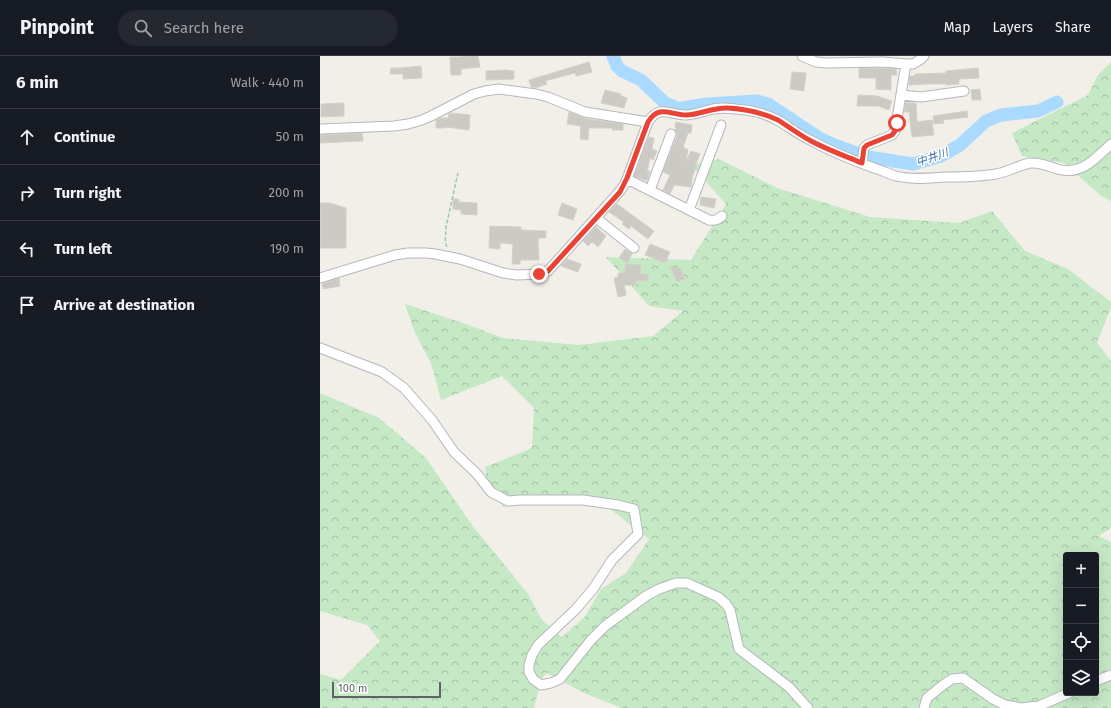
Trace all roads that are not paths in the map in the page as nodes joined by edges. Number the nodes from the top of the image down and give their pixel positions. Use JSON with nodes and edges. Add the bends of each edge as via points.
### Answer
{"nodes":[{"id":1,"x":802,"y":56,"type":"edge"},
{"id":2,"x":924,"y":56,"type":"edge"},
{"id":3,"x":906,"y":64,"type":"junction"},
{"id":4,"x":964,"y":91,"type":"dead end"},
{"id":5,"x":901,"y":95,"type":"junction"},
{"id":6,"x":648,"y":122,"type":"junction"},
{"id":7,"x":721,"y":125,"type":"dead end"},
{"id":8,"x":320,"y":129,"type":"edge"},
{"id":9,"x":671,"y":134,"type":"dead end"},
{"id":10,"x":1111,"y":144,"type":"edge"},
{"id":11,"x":862,"y":161,"type":"junction"},
{"id":12,"x":627,"y":178,"type":"junction"},
{"id":13,"x":650,"y":190,"type":"junction"},
{"id":14,"x":689,"y":210,"type":"junction"},
{"id":15,"x":722,"y":216,"type":"dead end"},
{"id":16,"x":596,"y":218,"type":"junction"},
{"id":17,"x":634,"y":248,"type":"dead end"},
{"id":18,"x":320,"y":278,"type":"edge"},
{"id":19,"x":320,"y":348,"type":"edge"},
{"id":20,"x":1111,"y":675,"type":"edge"},
{"id":21,"x":1099,"y":680,"type":"edge"},
{"id":22,"x":1063,"y":696,"type":"edge"},
{"id":23,"x":808,"y":708,"type":"edge"},
{"id":24,"x":924,"y":708,"type":"edge"}],
"edges":[{"from":1,"to":3,"type":"street","via":[[826,63]]},
{"from":2,"to":3,"type":"street","via":[[912,64]]},
{"from":3,"to":5,"type":"street"},
{"from":4,"to":5,"type":"street","via":[[921,97]]},
{"from":5,"to":11,"type":"street","via":[[895,131],[892,135],[867,145]]},
{"from":6,"to":8,"type":"street","via":[[585,112],[548,97],[499,89],[474,94],[431,116],[408,124]]},
{"from":6,"to":11,"type":"street","via":[[657,112],[663,111],[690,115],[717,108],[738,109],[765,115],[813,142]]},
{"from":6,"to":12,"type":"street"},
{"from":7,"to":14,"type":"street"},
{"from":9,"to":13,"type":"street"},
{"from":10,"to":11,"type":"street","via":[[1086,166],[1070,171],[1029,163],[996,174],[920,178],[897,176]]},
{"from":12,"to":13,"type":"street"},
{"from":12,"to":16,"type":"street","via":[[620,192]]},
{"from":13,"to":14,"type":"street"},
{"from":14,"to":15,"type":"street","via":[[714,221]]},
{"from":16,"to":17,"type":"street"},
{"from":16,"to":18,"type":"street","via":[[544,273],[503,273],[435,254],[408,253]]},
{"from":19,"to":23,"type":"street","via":[[382,372],[404,388],[432,420],[454,452],[491,492],[508,501],[583,500],[634,509],[638,534],[612,560],[576,609],[538,644],[532,655],[529,672],[541,685],[560,679],[591,640],[646,596],[676,583],[687,583],[718,597],[726,604],[730,610],[739,649],[789,688]]},
{"from":20,"to":21,"type":"street"},
{"from":22,"to":24,"type":"street","via":[[1039,706],[1021,708],[1005,705],[993,699],[963,678],[952,679],[943,685],[927,698]]}]}
